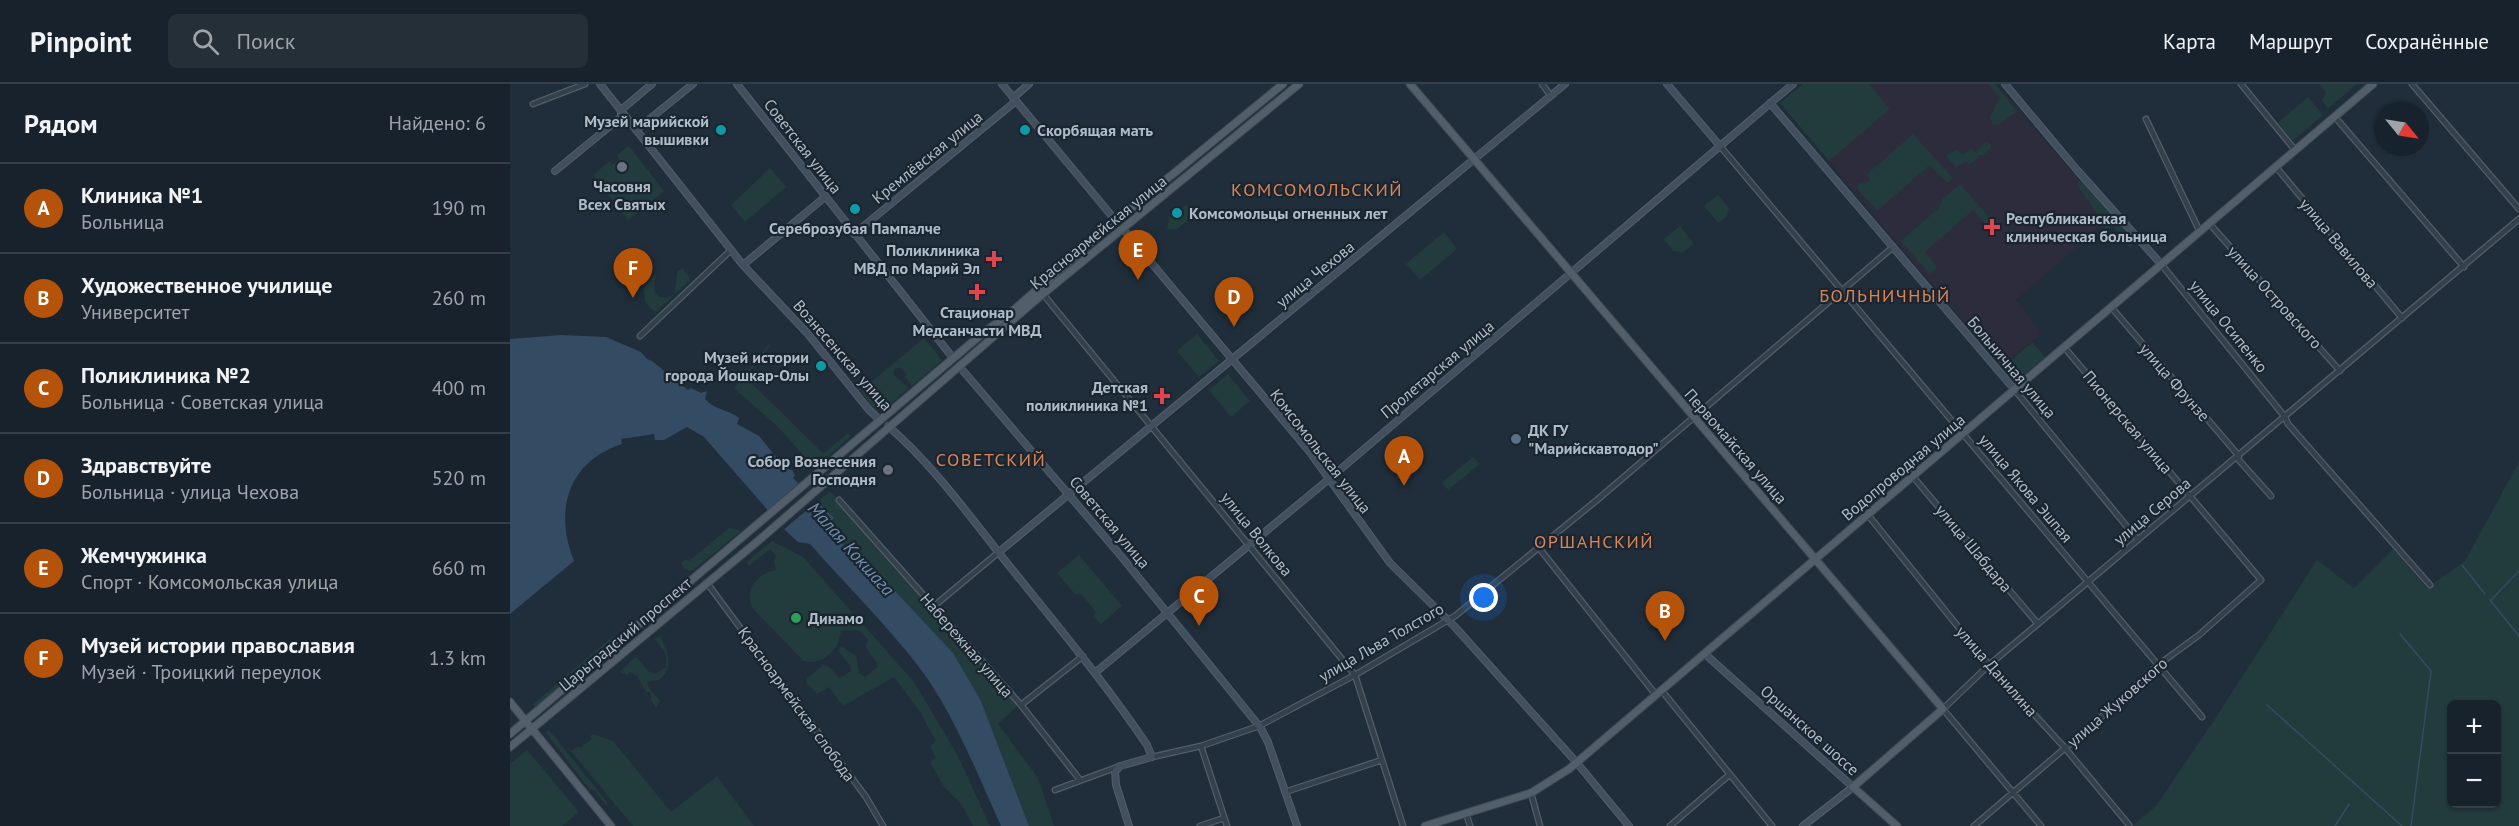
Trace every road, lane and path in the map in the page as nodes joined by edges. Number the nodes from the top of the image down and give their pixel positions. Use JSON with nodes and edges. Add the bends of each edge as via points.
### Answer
{"nodes":[{"id":1,"x":585,"y":84,"type":"edge"},
{"id":2,"x":600,"y":84,"type":"edge"},
{"id":3,"x":652,"y":84,"type":"edge"},
{"id":4,"x":693,"y":84,"type":"edge"},
{"id":5,"x":737,"y":84,"type":"edge"},
{"id":6,"x":1002,"y":84,"type":"edge"},
{"id":7,"x":1029,"y":84,"type":"edge"},
{"id":8,"x":1283,"y":84,"type":"edge"},
{"id":9,"x":1299,"y":84,"type":"edge"},
{"id":10,"x":1410,"y":84,"type":"edge"},
{"id":11,"x":1542,"y":84,"type":"edge"},
{"id":12,"x":1565,"y":84,"type":"edge"},
{"id":13,"x":1667,"y":84,"type":"edge"},
{"id":14,"x":1793,"y":84,"type":"edge"},
{"id":15,"x":2005,"y":84,"type":"edge"},
{"id":16,"x":2241,"y":84,"type":"edge"},
{"id":17,"x":2373,"y":84,"type":"edge"},
{"id":18,"x":2412,"y":84,"type":"edge"},
{"id":19,"x":1551,"y":96,"type":"junction"},
{"id":20,"x":1015,"y":100,"type":"junction"},
{"id":21,"x":533,"y":104,"type":"dead end"},
{"id":22,"x":1770,"y":104,"type":"junction"},
{"id":23,"x":623,"y":115,"type":"junction"},
{"id":24,"x":2334,"y":117,"type":"junction"},
{"id":25,"x":2146,"y":118,"type":"dead end"},
{"id":26,"x":636,"y":130,"type":"junction"},
{"id":27,"x":1720,"y":146,"type":"junction"},
{"id":28,"x":2295,"y":150,"type":"junction"},
{"id":29,"x":1474,"y":160,"type":"junction"},
{"id":30,"x":2276,"y":167,"type":"junction"},
{"id":31,"x":555,"y":171,"type":"dead end"},
{"id":32,"x":825,"y":196,"type":"junction"},
{"id":33,"x":2519,"y":209,"type":"edge"},
{"id":34,"x":2519,"y":219,"type":"edge"},
{"id":35,"x":1116,"y":221,"type":"junction"},
{"id":36,"x":2209,"y":224,"type":"junction"},
{"id":37,"x":1123,"y":229,"type":"junction"},
{"id":38,"x":2200,"y":232,"type":"junction"},
{"id":39,"x":854,"y":234,"type":"junction"},
{"id":40,"x":1893,"y":247,"type":"junction"},
{"id":41,"x":731,"y":250,"type":"junction"},
{"id":42,"x":2162,"y":264,"type":"junction"},
{"id":43,"x":743,"y":265,"type":"junction"},
{"id":44,"x":2464,"y":267,"type":"junction"},
{"id":45,"x":1571,"y":273,"type":"junction"},
{"id":46,"x":1041,"y":291,"type":"junction"},
{"id":47,"x":1842,"y":291,"type":"junction"},
{"id":48,"x":2111,"y":308,"type":"junction"},
{"id":49,"x":2402,"y":318,"type":"junction"},
{"id":50,"x":640,"y":336,"type":"dead end"},
{"id":51,"x":2064,"y":347,"type":"junction"},
{"id":52,"x":953,"y":358,"type":"junction"},
{"id":53,"x":1231,"y":359,"type":"junction"},
{"id":54,"x":959,"y":366,"type":"junction"},
{"id":55,"x":2340,"y":371,"type":"junction"},
{"id":56,"x":2014,"y":389,"type":"junction"},
{"id":57,"x":2286,"y":417,"type":"junction"},
{"id":58,"x":1694,"y":418,"type":"junction"},
{"id":59,"x":880,"y":420,"type":"junction"},
{"id":60,"x":1150,"y":425,"type":"junction"},
{"id":61,"x":888,"y":426,"type":"junction"},
{"id":62,"x":1962,"y":434,"type":"junction"},
{"id":63,"x":2238,"y":457,"type":"junction"},
{"id":64,"x":1911,"y":474,"type":"junction"},
{"id":65,"x":1329,"y":479,"type":"junction"},
{"id":66,"x":1069,"y":494,"type":"junction"},
{"id":67,"x":2271,"y":496,"type":"dead end"},
{"id":68,"x":2191,"y":497,"type":"junction"},
{"id":69,"x":839,"y":500,"type":"dead end"},
{"id":70,"x":1868,"y":514,"type":"junction"},
{"id":71,"x":2138,"y":540,"type":"junction"},
{"id":72,"x":1248,"y":545,"type":"junction"},
{"id":73,"x":1539,"y":548,"type":"junction"},
{"id":74,"x":999,"y":552,"type":"junction"},
{"id":75,"x":1815,"y":559,"type":"junction"},
{"id":76,"x":2261,"y":580,"type":"joint"},
{"id":77,"x":2088,"y":582,"type":"junction"},
{"id":78,"x":707,"y":583,"type":"junction"},
{"id":79,"x":2430,"y":585,"type":"dead end"},
{"id":80,"x":934,"y":606,"type":"junction"},
{"id":81,"x":1167,"y":614,"type":"junction"},
{"id":82,"x":1448,"y":620,"type":"junction"},
{"id":83,"x":2038,"y":624,"type":"junction"},
{"id":84,"x":1705,"y":654,"type":"junction"},
{"id":85,"x":1083,"y":656,"type":"junction"},
{"id":86,"x":1989,"y":665,"type":"junction"},
{"id":87,"x":2158,"y":665,"type":"junction"},
{"id":88,"x":1096,"y":672,"type":"junction"},
{"id":89,"x":1355,"y":675,"type":"junction"},
{"id":90,"x":1659,"y":693,"type":"junction"},
{"id":91,"x":510,"y":702,"type":"edge"},
{"id":92,"x":1021,"y":705,"type":"junction"},
{"id":93,"x":1943,"y":709,"type":"junction"},
{"id":94,"x":2202,"y":717,"type":"dead end"},
{"id":95,"x":525,"y":720,"type":"junction"},
{"id":96,"x":1259,"y":726,"type":"junction"},
{"id":97,"x":532,"y":729,"type":"junction"},
{"id":98,"x":510,"y":734,"type":"edge"},
{"id":99,"x":1201,"y":746,"type":"junction"},
{"id":100,"x":510,"y":747,"type":"edge"},
{"id":101,"x":2065,"y":748,"type":"junction"},
{"id":102,"x":1152,"y":757,"type":"junction"},
{"id":103,"x":1382,"y":760,"type":"junction"},
{"id":104,"x":1577,"y":763,"type":"junction"},
{"id":105,"x":1120,"y":766,"type":"junction"},
{"id":106,"x":1729,"y":775,"type":"junction"},
{"id":107,"x":1080,"y":780,"type":"junction"},
{"id":108,"x":1852,"y":787,"type":"junction"},
{"id":109,"x":1055,"y":790,"type":"dead end"},
{"id":110,"x":1285,"y":792,"type":"junction"},
{"id":111,"x":2013,"y":792,"type":"junction"},
{"id":112,"x":1531,"y":793,"type":"junction"},
{"id":113,"x":1466,"y":813,"type":"junction"},
{"id":114,"x":1224,"y":818,"type":"junction"},
{"id":115,"x":2129,"y":825,"type":"edge"},
{"id":116,"x":611,"y":826,"type":"edge"},
{"id":117,"x":883,"y":826,"type":"edge"},
{"id":118,"x":1129,"y":826,"type":"edge"},
{"id":119,"x":1200,"y":826,"type":"edge"},
{"id":120,"x":1227,"y":826,"type":"edge"},
{"id":121,"x":1297,"y":826,"type":"edge"},
{"id":122,"x":1403,"y":826,"type":"edge"},
{"id":123,"x":1425,"y":826,"type":"edge"},
{"id":124,"x":1470,"y":826,"type":"edge"},
{"id":125,"x":1540,"y":826,"type":"edge"},
{"id":126,"x":1629,"y":826,"type":"edge"},
{"id":127,"x":1670,"y":826,"type":"edge"},
{"id":128,"x":1772,"y":826,"type":"edge"},
{"id":129,"x":1803,"y":826,"type":"edge"},
{"id":130,"x":1897,"y":826,"type":"edge"},
{"id":131,"x":1974,"y":826,"type":"edge"},
{"id":132,"x":2041,"y":826,"type":"edge"}],
"edges":[{"from":1,"to":21,"type":"street"},
{"from":2,"to":23,"type":"street","name":"Вознесенская улица"},
{"from":3,"to":23,"type":"street"},
{"from":4,"to":26,"type":"street"},
{"from":5,"to":32,"type":"street","name":"Советская улица"},
{"from":6,"to":20,"type":"street","name":"Комсомольская улица"},
{"from":7,"to":20,"type":"street","name":"Кремлёвская улица"},
{"from":8,"to":35,"type":"main road","name":"Красноармейская улица"},
{"from":9,"to":37,"type":"main road","name":"Красноармейская улица"},
{"from":10,"to":29,"type":"main road","name":"Первомайская улица"},
{"from":11,"to":19,"type":"street"},
{"from":12,"to":19,"type":"street","name":"улица Чехова"},
{"from":13,"to":27,"type":"street","name":"улица Якова Эшпая"},
{"from":14,"to":22,"type":"street","name":"Пролетарская улица"},
{"from":15,"to":42,"type":"street","name":"улица Осипенко"},
{"from":16,"to":28,"type":"street"},
{"from":17,"to":24,"type":"main road","name":"Водопроводная улица"},
{"from":18,"to":33,"type":"street"},
{"from":19,"to":29,"type":"street","name":"улица Чехова"},
{"from":20,"to":35,"type":"street","name":"Комсомольская улица"},
{"from":20,"to":39,"type":"street","name":"Кремлёвская улица"},
{"from":22,"to":27,"type":"street","name":"Пролетарская улица"},
{"from":22,"to":40,"type":"street","name":"Больничная улица"},
{"from":23,"to":26,"type":"street","name":"Вознесенская улица"},
{"from":23,"to":31,"type":"street"},
{"from":24,"to":28,"type":"main road","name":"Водопроводная улица"},
{"from":24,"to":44,"type":"street"},
{"from":25,"to":38,"type":"street"},
{"from":26,"to":41,"type":"street","name":"Вознесенская улица"},
{"from":27,"to":45,"type":"street","name":"Пролетарская улица"},
{"from":27,"to":47,"type":"street","name":"улица Якова Эшпая"},
{"from":28,"to":30,"type":"main road","name":"Водопроводная улица"},
{"from":29,"to":45,"type":"main road","name":"Первомайская улица"},
{"from":29,"to":53,"type":"street","name":"улица Чехова"},
{"from":30,"to":36,"type":"main road","name":"Водопроводная улица"},
{"from":30,"to":49,"type":"street","name":"улица Вавилова"},
{"from":32,"to":39,"type":"street","name":"Советская улица"},
{"from":32,"to":43,"type":"street"},
{"from":34,"to":44,"type":"street","name":"улица Серова"},
{"from":35,"to":37,"type":"main road","name":"Комсомольская улица"},
{"from":35,"to":46,"type":"main road","name":"Красноармейская улица"},
{"from":36,"to":38,"type":"main road","name":"Водопроводная улица"},
{"from":36,"to":55,"type":"street","name":"улица Островского"},
{"from":37,"to":46,"type":"main road","name":"Красноармейская улица"},
{"from":37,"to":53,"type":"street","name":"Комсомольская улица"},
{"from":38,"to":42,"type":"main road","name":"Водопроводная улица"},
{"from":39,"to":52,"type":"street","name":"Советская улица"},
{"from":40,"to":47,"type":"street","name":"улица Льва Толстого"},
{"from":40,"to":56,"type":"street","name":"Больничная улица"},
{"from":41,"to":43,"type":"street","name":"Вознесенская улица"},
{"from":41,"to":50,"type":"street"},
{"from":42,"to":48,"type":"main road","name":"Водопроводная улица"},
{"from":42,"to":57,"type":"street","name":"улица Осипенко"},
{"from":43,"to":59,"type":"street","name":"Вознесенская улица","via":[[808,334]]},
{"from":44,"to":49,"type":"street","name":"улица Серова"},
{"from":45,"to":58,"type":"main road","name":"Первомайская улица"},
{"from":45,"to":65,"type":"street","name":"Пролетарская улица"},
{"from":46,"to":52,"type":"main road","name":"Красноармейская улица"},
{"from":46,"to":54,"type":"main road","name":"Красноармейская улица"},
{"from":46,"to":60,"type":"street","name":"улица Волкова"},
{"from":47,"to":58,"type":"street","name":"улица Льва Толстого"},
{"from":47,"to":62,"type":"street","name":"улица Якова Эшпая"},
{"from":48,"to":51,"type":"main road","name":"Водопроводная улица"},
{"from":48,"to":63,"type":"street","name":"улица Фрунзе"},
{"from":49,"to":55,"type":"street","name":"улица Серова"},
{"from":51,"to":56,"type":"main road","name":"Водопроводная улица"},
{"from":51,"to":68,"type":"street","name":"Пионерская улица"},
{"from":52,"to":54,"type":"main road","name":"Советская улица"},
{"from":52,"to":59,"type":"main road","name":"Красноармейская улица"},
{"from":53,"to":60,"type":"street","name":"улица Чехова"},
{"from":53,"to":65,"type":"street","name":"Комсомольская улица"},
{"from":54,"to":61,"type":"main road","name":"Красноармейская улица"},
{"from":54,"to":66,"type":"street","name":"Советская улица"},
{"from":55,"to":57,"type":"street","name":"улица Серова"},
{"from":56,"to":62,"type":"main road","name":"Водопроводная улица"},
{"from":56,"to":71,"type":"street","name":"Больничная улица"},
{"from":57,"to":63,"type":"street","name":"улица Серова"},
{"from":57,"to":79,"type":"street","name":"улица Осипенко","via":[[2288,424]]},
{"from":58,"to":73,"type":"street","name":"улица Льва Толстого"},
{"from":58,"to":75,"type":"main road","name":"Первомайская улица"},
{"from":59,"to":61,"type":"main road","name":"Вознесенская улица"},
{"from":59,"to":95,"type":"main road","name":"Царьградский проспект"},
{"from":60,"to":66,"type":"street","name":"улица Чехова"},
{"from":60,"to":72,"type":"street","name":"улица Волкова"},
{"from":61,"to":74,"type":"street","name":"Вознесенская улица","via":[[929,468]]},
{"from":61,"to":78,"type":"main road","name":"Царьградский проспект"},
{"from":62,"to":64,"type":"main road","name":"Водопроводная улица"},
{"from":62,"to":77,"type":"street","name":"улица Якова Эшпая"},
{"from":63,"to":67,"type":"street","name":"улица Фрунзе"},
{"from":63,"to":68,"type":"street","name":"улица Серова"},
{"from":64,"to":70,"type":"main road","name":"Водопроводная улица"},
{"from":64,"to":83,"type":"street","name":"улица Шабдара"},
{"from":65,"to":72,"type":"street","name":"Пролетарская улица"},
{"from":65,"to":82,"type":"street","name":"Комсомольская улица","via":[[1390,563]]},
{"from":66,"to":74,"type":"street","name":"улица Чехова"},
{"from":66,"to":81,"type":"street","name":"Советская улица"},
{"from":68,"to":71,"type":"street","name":"улица Серова"},
{"from":68,"to":76,"type":"street","name":"Пионерская улица"},
{"from":69,"to":80,"type":"street","name":"Набережная улица"},
{"from":70,"to":75,"type":"main road","name":"Водопроводная улица"},
{"from":70,"to":86,"type":"street","name":"улица Данилина"},
{"from":71,"to":77,"type":"street","name":"улица Серова"},
{"from":72,"to":81,"type":"street","name":"Пролетарская улица"},
{"from":72,"to":89,"type":"street","name":"улица Волкова"},
{"from":73,"to":82,"type":"street","name":"улица Льва Толстого"},
{"from":73,"to":90,"type":"street"},
{"from":74,"to":80,"type":"street"},
{"from":74,"to":85,"type":"street","name":"Вознесенская улица"},
{"from":75,"to":84,"type":"main road","name":"Водопроводная улица"},
{"from":75,"to":93,"type":"main road","name":"Первомайская улица"},
{"from":76,"to":87,"type":"street","name":"улица Жуковского"},
{"from":77,"to":83,"type":"street","name":"улица Серова"},
{"from":77,"to":87,"type":"street","name":"улица Якова Эшпая"},
{"from":78,"to":97,"type":"main road","name":"Царьградский проспект"},
{"from":78,"to":117,"type":"street","name":"Красноармейская слобода","via":[[866,797]]},
{"from":80,"to":92,"type":"street","name":"Набережная улица"},
{"from":81,"to":88,"type":"street","name":"Пролетарская улица"},
{"from":81,"to":96,"type":"street","name":"Советская улица"},
{"from":82,"to":89,"type":"street","name":"улица Льва Толстого"},
{"from":82,"to":104,"type":"street","name":"Комсомольская улица"},
{"from":83,"to":86,"type":"street","name":"улица Серова"},
{"from":84,"to":90,"type":"main road","name":"Водопроводная улица"},
{"from":84,"to":108,"type":"street","name":"Оршанское шоссе"},
{"from":85,"to":88,"type":"street","name":"Вознесенская улица"},
{"from":85,"to":92,"type":"street"},
{"from":86,"to":93,"type":"street","name":"улица Серова"},
{"from":86,"to":101,"type":"street","name":"улица Данилина"},
{"from":87,"to":94,"type":"street","name":"улица Якова Эшпая"},
{"from":87,"to":101,"type":"street","name":"улица Жуковского"},
{"from":88,"to":102,"type":"street","name":"Вознесенская улица"},
{"from":89,"to":96,"type":"street","name":"улица Льва Толстого"},
{"from":89,"to":103,"type":"street","name":"улица Волкова"},
{"from":90,"to":104,"type":"main road","name":"Водопроводная улица"},
{"from":90,"to":106,"type":"street"},
{"from":91,"to":95,"type":"main road"},
{"from":92,"to":107,"type":"street","name":"Набережная улица"},
{"from":93,"to":108,"type":"main road","name":"улица Серова"},
{"from":93,"to":111,"type":"street","name":"Первомайская улица"},
{"from":95,"to":97,"type":"main road"},
{"from":95,"to":98,"type":"main road","name":"Царьградский проспект"},
{"from":96,"to":99,"type":"street","name":"улица Льва Толстого"},
{"from":96,"to":110,"type":"street","name":"Советская улица","via":[[1269,742]]},
{"from":97,"to":100,"type":"main road","name":"Царьградский проспект"},
{"from":97,"to":116,"type":"main road"},
{"from":99,"to":102,"type":"street","name":"улица Льва Толстого"},
{"from":99,"to":114,"type":"street"},
{"from":101,"to":111,"type":"street","name":"улица Жуковского"},
{"from":101,"to":115,"type":"street","name":"улица Данилина"},
{"from":102,"to":105,"type":"street","name":"улица Льва Толстого"},
{"from":103,"to":110,"type":"street"},
{"from":103,"to":122,"type":"street","name":"улица Волкова"},
{"from":104,"to":112,"type":"main road","name":"Водопроводная улица"},
{"from":104,"to":126,"type":"street","name":"Комсомольская улица"},
{"from":105,"to":107,"type":"street","name":"улица Льва Толстого"},
{"from":105,"to":118,"type":"street","via":[[1115,778]]},
{"from":106,"to":127,"type":"street"},
{"from":106,"to":128,"type":"street"},
{"from":107,"to":109,"type":"street","name":"улица Льва Толстого"},
{"from":108,"to":129,"type":"street","name":"улица Серова"},
{"from":108,"to":130,"type":"main road","name":"Оршанское шоссе"},
{"from":110,"to":121,"type":"street","name":"Советская улица"},
{"from":111,"to":131,"type":"street","name":"улица Жуковского"},
{"from":111,"to":132,"type":"street","name":"Первомайская улица"},
{"from":112,"to":113,"type":"main road","name":"Водопроводная улица"},
{"from":112,"to":125,"type":"street"},
{"from":113,"to":123,"type":"main road","name":"Водопроводная улица"},
{"from":113,"to":124,"type":"street"},
{"from":114,"to":119,"type":"street"},
{"from":114,"to":120,"type":"street"}]}
